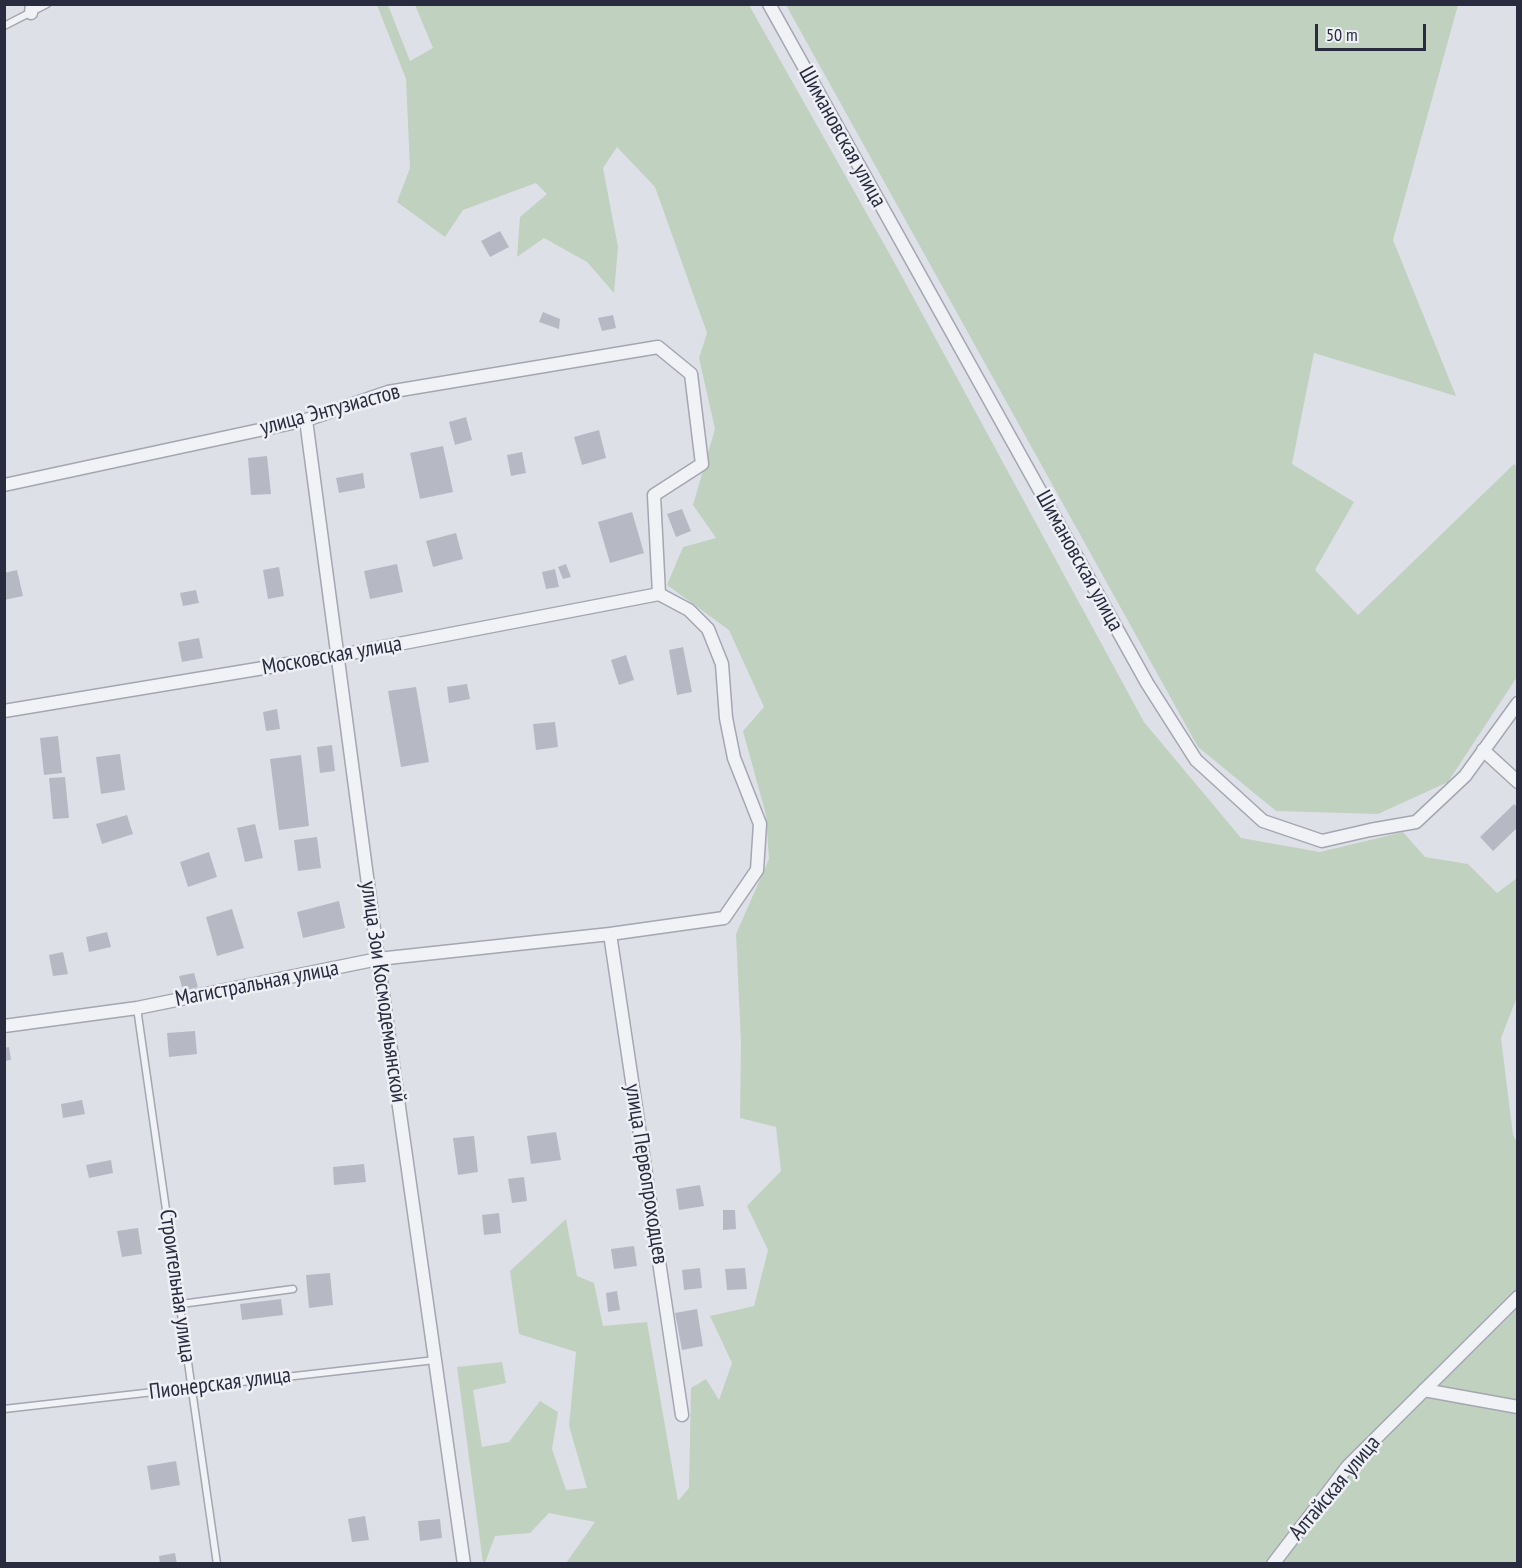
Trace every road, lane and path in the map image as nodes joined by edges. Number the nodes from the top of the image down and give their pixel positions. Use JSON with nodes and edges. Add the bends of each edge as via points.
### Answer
{"nodes":[{"id":1,"x":47,"y":4,"type":"edge"},
{"id":2,"x":768,"y":4,"type":"edge"},
{"id":3,"x":32,"y":9,"type":"edge"},
{"id":4,"x":4,"y":26,"type":"edge"},
{"id":5,"x":306,"y":420,"type":"junction"},
{"id":6,"x":4,"y":485,"type":"edge"},
{"id":7,"x":659,"y":594,"type":"junction"},
{"id":8,"x":336,"y":656,"type":"junction"},
{"id":9,"x":1518,"y":703,"type":"edge"},
{"id":10,"x":4,"y":711,"type":"edge"},
{"id":11,"x":1483,"y":750,"type":"junction"},
{"id":12,"x":1518,"y":782,"type":"edge"},
{"id":13,"x":610,"y":934,"type":"junction"},
{"id":14,"x":378,"y":959,"type":"junction"},
{"id":15,"x":137,"y":1008,"type":"junction"},
{"id":16,"x":4,"y":1026,"type":"edge"},
{"id":17,"x":293,"y":1289,"type":"dead end"},
{"id":18,"x":1518,"y":1297,"type":"edge"},
{"id":19,"x":181,"y":1304,"type":"junction"},
{"id":20,"x":435,"y":1360,"type":"junction"},
{"id":21,"x":191,"y":1388,"type":"junction"},
{"id":22,"x":1424,"y":1390,"type":"junction"},
{"id":23,"x":1518,"y":1407,"type":"edge"},
{"id":24,"x":4,"y":1409,"type":"edge"},
{"id":25,"x":682,"y":1415,"type":"dead end"},
{"id":26,"x":217,"y":1563,"type":"edge"},
{"id":27,"x":464,"y":1563,"type":"edge"},
{"id":28,"x":1273,"y":1563,"type":"edge"}],
"edges":[{"from":1,"to":3,"type":"lane"},
{"from":2,"to":11,"type":"street","name":"Шимановская улица","via":[[1147,683],[1196,760],[1263,821],[1322,841],[1416,822],[1465,776]]},
{"from":3,"to":4,"type":"lane"},
{"from":5,"to":6,"type":"street","name":"улица Энтузиастов"},
{"from":5,"to":7,"type":"street","name":"улица Энтузиастов","via":[[388,392],[658,347],[691,374],[702,464],[654,495]]},
{"from":5,"to":8,"type":"street","name":"улица Зои Космодемьянской"},
{"from":7,"to":8,"type":"street","name":"Московская улица"},
{"from":7,"to":13,"type":"street","name":"Магистральная улица","via":[[689,610],[708,629],[722,664],[734,758],[760,824],[757,870],[724,918]]},
{"from":8,"to":10,"type":"street","name":"Московская улица"},
{"from":8,"to":14,"type":"street","name":"улица Зои Космодемьянской"},
{"from":9,"to":11,"type":"street","name":"Шимановская улица"},
{"from":11,"to":12,"type":"street"},
{"from":13,"to":14,"type":"street","name":"Магистральная улица"},
{"from":13,"to":25,"type":"street","name":"улица Первопроходцев"},
{"from":14,"to":15,"type":"street","name":"Магистральная улица"},
{"from":14,"to":20,"type":"street","name":"улица Зои Космодемьянской"},
{"from":15,"to":16,"type":"street","name":"Магистральная улица"},
{"from":15,"to":19,"type":"lane","name":"Строительная улица"},
{"from":17,"to":19,"type":"lane"},
{"from":18,"to":22,"type":"street","name":"Алтайская улица"},
{"from":19,"to":21,"type":"lane","name":"Строительная улица"},
{"from":20,"to":21,"type":"lane","name":"Пионерская улица"},
{"from":20,"to":27,"type":"street","name":"улица Зои Космодемьянской"},
{"from":21,"to":24,"type":"lane","name":"Пионерская улица"},
{"from":21,"to":26,"type":"lane","name":"Строительная улица"},
{"from":22,"to":23,"type":"street"},
{"from":22,"to":28,"type":"street","name":"Алтайская улица","via":[[1348,1466]]}]}
